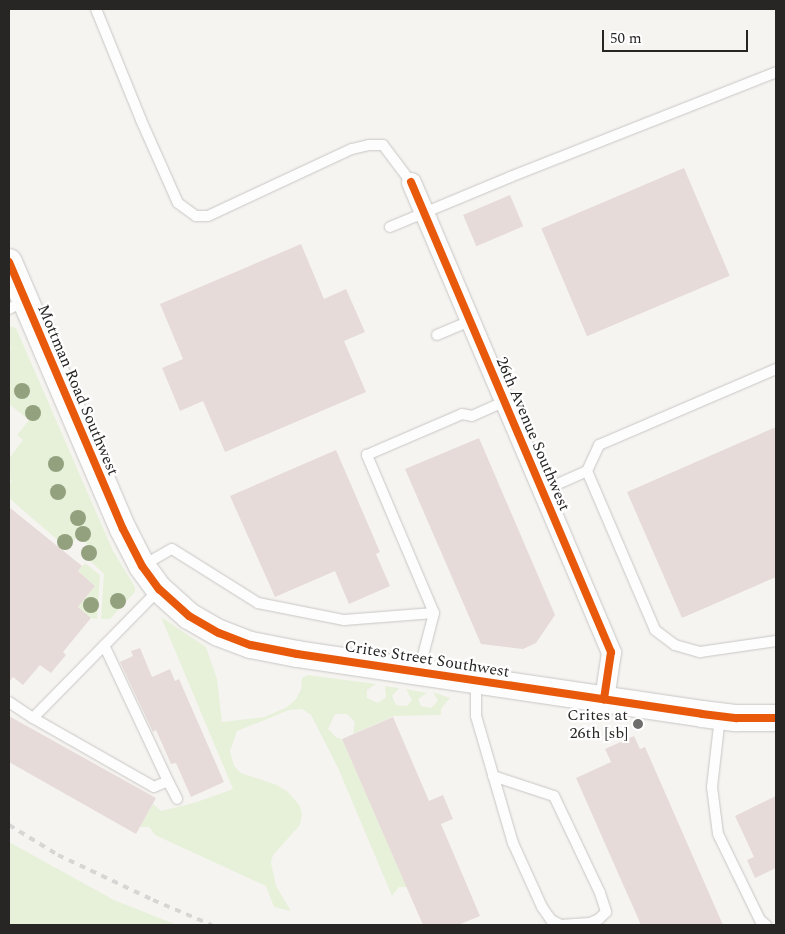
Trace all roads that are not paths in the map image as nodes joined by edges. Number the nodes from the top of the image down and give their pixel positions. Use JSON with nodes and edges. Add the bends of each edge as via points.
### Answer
{"nodes":[{"id":1,"x":96,"y":9,"type":"edge"},
{"id":2,"x":776,"y":72,"type":"edge"},
{"id":3,"x":411,"y":182,"type":"joint"},
{"id":4,"x":423,"y":212,"type":"junction"},
{"id":5,"x":390,"y":227,"type":"dead end"},
{"id":6,"x":9,"y":262,"type":"edge"},
{"id":7,"x":17,"y":305,"type":"edge"},
{"id":8,"x":470,"y":321,"type":"junction"},
{"id":9,"x":437,"y":335,"type":"dead end"},
{"id":10,"x":776,"y":369,"type":"edge"},
{"id":11,"x":504,"y":402,"type":"junction"},
{"id":12,"x":588,"y":471,"type":"junction"},
{"id":13,"x":542,"y":491,"type":"junction"},
{"id":14,"x":123,"y":529,"type":"joint"},
{"id":15,"x":142,"y":566,"type":"junction"},
{"id":16,"x":159,"y":590,"type":"junction"},
{"id":17,"x":434,"y":613,"type":"junction"},
{"id":18,"x":776,"y":641,"type":"edge"},
{"id":19,"x":104,"y":645,"type":"junction"},
{"id":20,"x":418,"y":672,"type":"junction"},
{"id":21,"x":476,"y":681,"type":"junction"},
{"id":22,"x":604,"y":699,"type":"junction"},
{"id":23,"x":9,"y":702,"type":"edge"},
{"id":24,"x":720,"y":716,"type":"junction"},
{"id":25,"x":33,"y":718,"type":"junction"},
{"id":26,"x":776,"y":718,"type":"edge"},
{"id":27,"x":493,"y":776,"type":"junction"},
{"id":28,"x":168,"y":781,"type":"junction"},
{"id":29,"x":177,"y":799,"type":"dead end"},
{"id":30,"x":562,"y":925,"type":"edge"},
{"id":31,"x":766,"y":925,"type":"edge"}],
"edges":[{"from":1,"to":3,"type":"lane","via":[[178,203],[196,216],[208,216],[352,149],[368,145],[383,144]]},
{"from":2,"to":4,"type":"lane"},
{"from":3,"to":4,"type":"street","name":"26th Avenue Southwest"},
{"from":4,"to":5,"type":"lane"},
{"from":4,"to":8,"type":"street","name":"26th Avenue Southwest"},
{"from":6,"to":7,"type":"street","name":"Mottman Road Southwest"},
{"from":7,"to":14,"type":"street","name":"Mottman Road Southwest"},
{"from":8,"to":9,"type":"lane"},
{"from":8,"to":11,"type":"street","name":"26th Avenue Southwest"},
{"from":10,"to":12,"type":"lane","via":[[599,444]]},
{"from":11,"to":13,"type":"street","name":"26th Avenue Southwest"},
{"from":11,"to":17,"type":"lane","via":[[472,416],[462,414],[367,455]]},
{"from":12,"to":13,"type":"lane"},
{"from":12,"to":18,"type":"lane","via":[[655,630],[675,645],[700,652]]},
{"from":13,"to":22,"type":"street","name":"26th Avenue Southwest","via":[[611,652]]},
{"from":14,"to":15,"type":"street","name":"Crites Street Southwest"},
{"from":15,"to":16,"type":"street","name":"Crites Street Southwest"},
{"from":15,"to":17,"type":"lane","via":[[172,549],[258,602],[344,620]]},
{"from":16,"to":19,"type":"lane"},
{"from":16,"to":20,"type":"street","name":"Crites Street Southwest","via":[[189,616],[219,633],[251,645]]},
{"from":17,"to":20,"type":"lane"},
{"from":19,"to":25,"type":"lane"},
{"from":19,"to":28,"type":"lane"},
{"from":20,"to":21,"type":"street","name":"Crites Street Southwest"},
{"from":21,"to":22,"type":"street","name":"Crites Street Southwest"},
{"from":21,"to":27,"type":"lane","via":[[476,716]]},
{"from":22,"to":24,"type":"street","name":"Crites Street Southwest"},
{"from":23,"to":25,"type":"lane"},
{"from":24,"to":26,"type":"street","name":"Crites Street Southwest"},
{"from":24,"to":31,"type":"lane","via":[[712,787],[718,834],[760,920]]},
{"from":25,"to":28,"type":"lane","via":[[154,787]]},
{"from":27,"to":30,"type":"lane","via":[[513,843],[538,899],[552,920]]},
{"from":27,"to":30,"type":"lane","via":[[554,796],[600,893],[606,912],[599,919],[590,923]]},
{"from":28,"to":29,"type":"lane"}]}
